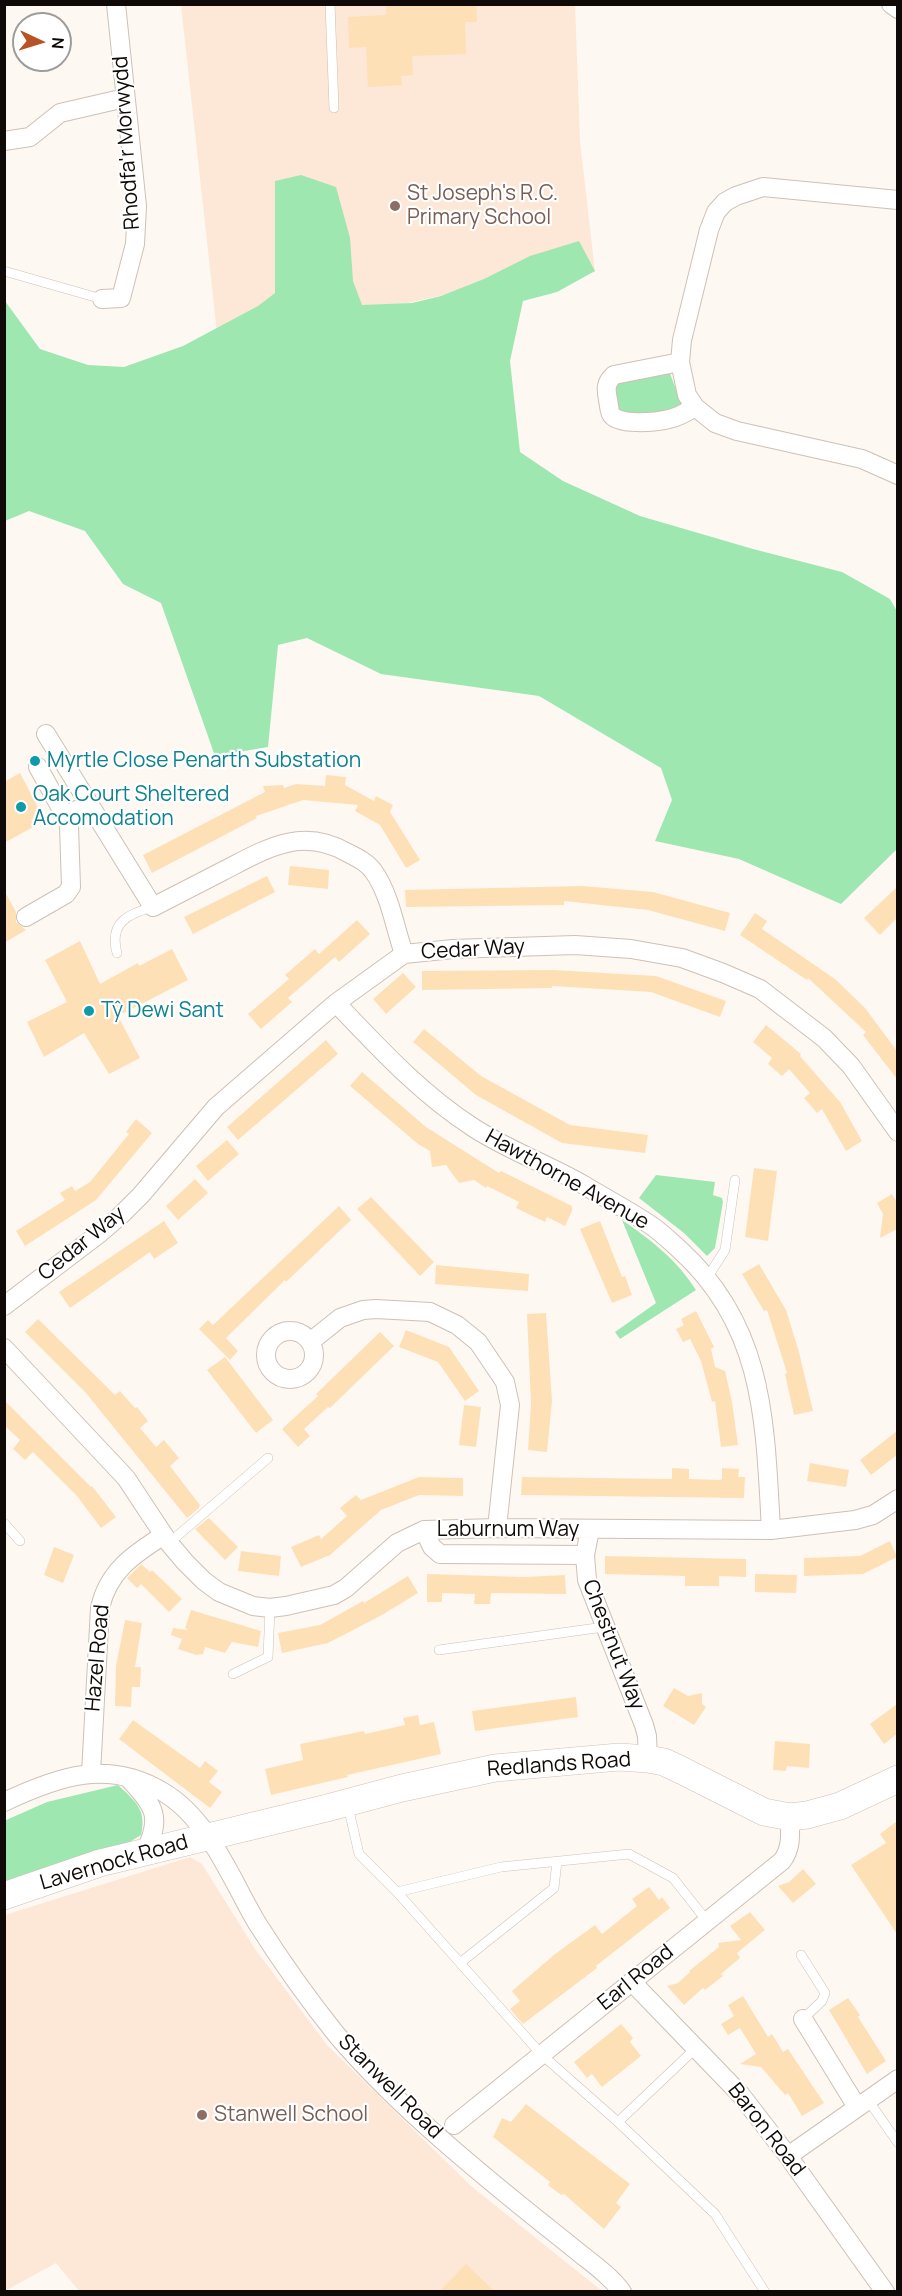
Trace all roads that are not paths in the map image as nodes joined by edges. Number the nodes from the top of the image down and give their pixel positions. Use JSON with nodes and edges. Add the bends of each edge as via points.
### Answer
{"nodes":[{"id":1,"x":116,"y":4,"type":"edge"},
{"id":2,"x":330,"y":4,"type":"edge"},
{"id":3,"x":891,"y":4,"type":"edge"},
{"id":4,"x":897,"y":9,"type":"edge"},
{"id":5,"x":125,"y":98,"type":"junction"},
{"id":6,"x":334,"y":108,"type":"dead end"},
{"id":7,"x":4,"y":141,"type":"edge"},
{"id":8,"x":897,"y":200,"type":"edge"},
{"id":9,"x":4,"y":271,"type":"edge"},
{"id":10,"x":102,"y":299,"type":"joint"},
{"id":11,"x":680,"y":362,"type":"junction"},
{"id":12,"x":695,"y":407,"type":"junction"},
{"id":13,"x":897,"y":475,"type":"edge"},
{"id":14,"x":46,"y":734,"type":"dead end"},
{"id":15,"x":38,"y":767,"type":"dead end"},
{"id":16,"x":90,"y":803,"type":"junction"},
{"id":17,"x":71,"y":813,"type":"junction"},
{"id":18,"x":153,"y":907,"type":"junction"},
{"id":19,"x":26,"y":917,"type":"dead end"},
{"id":20,"x":117,"y":953,"type":"dead end"},
{"id":21,"x":404,"y":954,"type":"junction"},
{"id":22,"x":336,"y":1003,"type":"junction"},
{"id":23,"x":897,"y":1132,"type":"edge"},
{"id":24,"x":735,"y":1180,"type":"dead end"},
{"id":25,"x":707,"y":1278,"type":"junction"},
{"id":26,"x":4,"y":1306,"type":"edge"},
{"id":27,"x":310,"y":1342,"type":"dead end"},
{"id":28,"x":4,"y":1348,"type":"edge"},
{"id":29,"x":268,"y":1458,"type":"dead end"},
{"id":30,"x":897,"y":1499,"type":"edge"},
{"id":31,"x":4,"y":1523,"type":"edge"},
{"id":32,"x":497,"y":1528,"type":"junction"},
{"id":33,"x":424,"y":1530,"type":"junction"},
{"id":34,"x":590,"y":1530,"type":"junction"},
{"id":35,"x":771,"y":1530,"type":"junction"},
{"id":36,"x":166,"y":1539,"type":"junction"},
{"id":37,"x":20,"y":1541,"type":"dead end"},
{"id":38,"x":585,"y":1556,"type":"junction"},
{"id":39,"x":270,"y":1608,"type":"junction"},
{"id":40,"x":604,"y":1627,"type":"junction"},
{"id":41,"x":439,"y":1650,"type":"dead end"},
{"id":42,"x":233,"y":1674,"type":"dead end"},
{"id":43,"x":648,"y":1759,"type":"junction"},
{"id":44,"x":91,"y":1773,"type":"junction"},
{"id":45,"x":124,"y":1775,"type":"junction"},
{"id":46,"x":897,"y":1779,"type":"edge"},
{"id":47,"x":4,"y":1802,"type":"edge"},
{"id":48,"x":347,"y":1802,"type":"junction"},
{"id":49,"x":790,"y":1817,"type":"junction"},
{"id":50,"x":209,"y":1836,"type":"junction"},
{"id":51,"x":145,"y":1852,"type":"junction"},
{"id":52,"x":557,"y":1861,"type":"junction"},
{"id":53,"x":397,"y":1892,"type":"junction"},
{"id":54,"x":4,"y":1896,"type":"edge"},
{"id":55,"x":707,"y":1921,"type":"junction"},
{"id":56,"x":801,"y":1955,"type":"dead end"},
{"id":57,"x":460,"y":1963,"type":"junction"},
{"id":58,"x":632,"y":1982,"type":"junction"},
{"id":59,"x":803,"y":2019,"type":"joint"},
{"id":60,"x":696,"y":2048,"type":"junction"},
{"id":61,"x":541,"y":2054,"type":"junction"},
{"id":62,"x":897,"y":2079,"type":"edge"},
{"id":63,"x":862,"y":2103,"type":"junction"},
{"id":64,"x":618,"y":2122,"type":"junction"},
{"id":65,"x":454,"y":2125,"type":"dead end"},
{"id":66,"x":897,"y":2143,"type":"edge"},
{"id":67,"x":788,"y":2156,"type":"junction"},
{"id":68,"x":897,"y":2278,"type":"edge"},
{"id":69,"x":883,"y":2290,"type":"edge"},
{"id":70,"x":622,"y":2292,"type":"edge"},
{"id":71,"x":765,"y":2292,"type":"edge"}],
"edges":[{"from":1,"to":5,"type":"street","name":"Rhodfa'r Morwydd"},
{"from":2,"to":6,"type":"lane"},
{"from":3,"to":4,"type":"street"},
{"from":5,"to":7,"type":"street","via":[[60,113],[30,137]]},
{"from":5,"to":10,"type":"street","name":"Rhodfa'r Morwydd","via":[[137,206],[135,244],[121,298]]},
{"from":8,"to":11,"type":"street","via":[[763,187],[725,202],[709,230]]},
{"from":9,"to":10,"type":"lane"},
{"from":11,"to":12,"type":"street","via":[[687,395]]},
{"from":11,"to":12,"type":"street","via":[[614,375],[606,388],[611,414],[624,422],[660,421]]},
{"from":12,"to":13,"type":"street","via":[[725,427],[862,459]]},
{"from":14,"to":16,"type":"street"},
{"from":15,"to":17,"type":"street","via":[[63,812]]},
{"from":16,"to":17,"type":"street"},
{"from":16,"to":18,"type":"street"},
{"from":17,"to":19,"type":"street","via":[[71,887],[66,894]]},
{"from":18,"to":20,"type":"lane","via":[[139,911],[114,931]]},
{"from":18,"to":21,"type":"street","via":[[274,845],[318,841],[340,848],[374,871]]},
{"from":21,"to":22,"type":"street","name":"Cedar Way"},
{"from":21,"to":23,"type":"street","name":"Cedar Way","via":[[575,945],[631,949],[692,962],[760,989],[824,1038],[864,1083]]},
{"from":22,"to":25,"type":"street","name":"Hawthorne Avenue","via":[[384,1054],[446,1109],[654,1227]]},
{"from":22,"to":26,"type":"street","name":"Cedar Way","via":[[216,1107],[121,1215]]},
{"from":24,"to":25,"type":"lane","via":[[725,1250]]},
{"from":25,"to":35,"type":"street","name":"Hawthorne Avenue","via":[[740,1333],[758,1389],[765,1425]]},
{"from":27,"to":32,"type":"street","via":[[340,1318],[376,1309],[430,1312],[457,1325],[478,1342],[505,1382],[510,1405]]},
{"from":28,"to":36,"type":"street","via":[[126,1478]]},
{"from":29,"to":36,"type":"lane"},
{"from":30,"to":35,"type":"street","name":"Laburnum Way","via":[[873,1515],[855,1520]]},
{"from":31,"to":37,"type":"lane"},
{"from":32,"to":33,"type":"street","name":"Laburnum Way"},
{"from":32,"to":34,"type":"street","name":"Laburnum Way"},
{"from":33,"to":38,"type":"street","via":[[432,1548],[440,1554]]},
{"from":33,"to":39,"type":"street","name":"Laburnum Way","via":[[397,1543],[334,1595]]},
{"from":34,"to":35,"type":"street","name":"Laburnum Way"},
{"from":34,"to":38,"type":"street","name":"Chestnut Way"},
{"from":36,"to":39,"type":"street","name":"Laburnum Way","via":[[219,1592],[253,1606]]},
{"from":36,"to":44,"type":"street","name":"Hazel Road","via":[[132,1555],[103,1594]]},
{"from":38,"to":40,"type":"street","name":"Chestnut Way","via":[[587,1580]]},
{"from":39,"to":42,"type":"lane","via":[[268,1658]]},
{"from":40,"to":41,"type":"lane"},
{"from":40,"to":43,"type":"street","name":"Chestnut Way","via":[[648,1736]]},
{"from":43,"to":48,"type":"main road","name":"Redlands Road","via":[[608,1758],[495,1768]]},
{"from":43,"to":49,"type":"main road","name":"Redlands Road","via":[[664,1762],[764,1812]]},
{"from":44,"to":45,"type":"street","name":"Lavernock Road"},
{"from":44,"to":47,"type":"street","name":"Lavernock Road","via":[[29,1790]]},
{"from":45,"to":50,"type":"street","name":"Lavernock Road","via":[[165,1793]]},
{"from":45,"to":51,"type":"street","via":[[147,1800],[155,1818],[154,1834]]},
{"from":46,"to":49,"type":"main road","name":"Redlands Road","via":[[840,1806]]},
{"from":48,"to":50,"type":"main road","name":"Redlands Road"},
{"from":48,"to":53,"type":"lane","via":[[359,1854]]},
{"from":49,"to":55,"type":"street","name":"Earl Road","via":[[790,1846],[782,1861]]},
{"from":50,"to":51,"type":"main road","name":"Lavernock Road"},
{"from":50,"to":70,"type":"street","name":"Stanwell Road","via":[[268,1940],[354,2054],[464,2160]]},
{"from":51,"to":54,"type":"main road","name":"Lavernock Road"},
{"from":52,"to":53,"type":"lane","via":[[501,1867]]},
{"from":52,"to":55,"type":"lane","via":[[628,1854],[673,1878]]},
{"from":52,"to":57,"type":"lane","via":[[554,1888]]},
{"from":53,"to":57,"type":"lane"},
{"from":55,"to":58,"type":"street","name":"Earl Road"},
{"from":56,"to":59,"type":"lane","via":[[825,1992],[822,2001]]},
{"from":57,"to":61,"type":"lane"},
{"from":58,"to":60,"type":"street","name":"Baron Road"},
{"from":58,"to":61,"type":"street","name":"Earl Road"},
{"from":59,"to":63,"type":"street"},
{"from":60,"to":64,"type":"lane"},
{"from":60,"to":67,"type":"street","name":"Baron Road","via":[[741,2095]]},
{"from":61,"to":64,"type":"lane"},
{"from":61,"to":65,"type":"street","name":"Earl Road"},
{"from":62,"to":63,"type":"street"},
{"from":63,"to":66,"type":"lane"},
{"from":63,"to":67,"type":"street"},
{"from":64,"to":71,"type":"lane","via":[[715,2214]]},
{"from":67,"to":69,"type":"street","name":"Baron Road"},
{"from":68,"to":69,"type":"street"}]}
